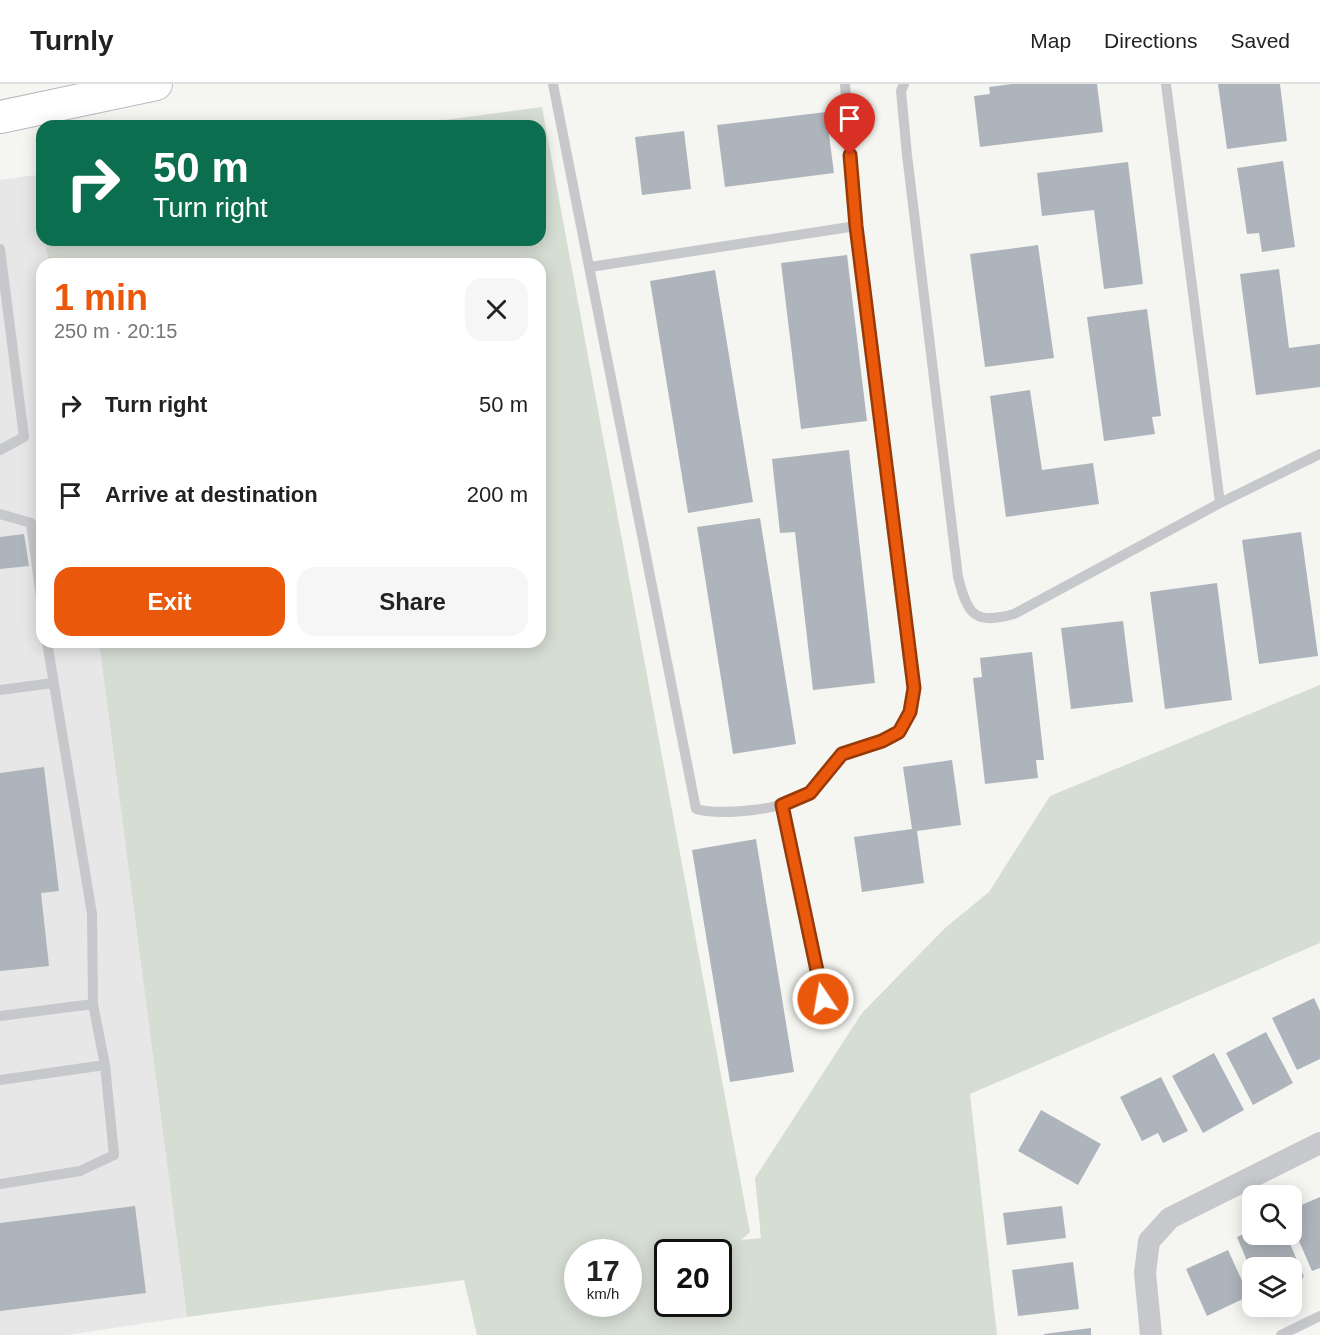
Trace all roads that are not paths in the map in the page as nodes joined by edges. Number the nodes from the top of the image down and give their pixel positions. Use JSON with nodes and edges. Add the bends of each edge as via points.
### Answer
{"nodes":[{"id":1,"x":156,"y":84,"type":"edge"},
{"id":2,"x":554,"y":84,"type":"edge"},
{"id":3,"x":845,"y":84,"type":"edge"},
{"id":4,"x":904,"y":84,"type":"edge"},
{"id":5,"x":1166,"y":84,"type":"edge"},
{"id":6,"x":0,"y":117,"type":"edge"},
{"id":7,"x":856,"y":226,"type":"junction"},
{"id":8,"x":0,"y":249,"type":"edge"},
{"id":9,"x":590,"y":267,"type":"junction"},
{"id":10,"x":0,"y":450,"type":"edge"},
{"id":11,"x":1320,"y":454,"type":"edge"},
{"id":12,"x":1220,"y":503,"type":"junction"},
{"id":13,"x":0,"y":514,"type":"edge"},
{"id":14,"x":36,"y":564,"type":"edge"},
{"id":15,"x":48,"y":648,"type":"edge"},
{"id":16,"x":53,"y":683,"type":"junction"},
{"id":17,"x":0,"y":690,"type":"edge"},
{"id":18,"x":782,"y":805,"type":"junction"},
{"id":19,"x":823,"y":999,"type":"dead end"},
{"id":20,"x":93,"y":1004,"type":"junction"},
{"id":21,"x":0,"y":1016,"type":"edge"},
{"id":22,"x":105,"y":1065,"type":"junction"},
{"id":23,"x":0,"y":1080,"type":"edge"},
{"id":24,"x":1320,"y":1143,"type":"edge"},
{"id":25,"x":0,"y":1184,"type":"edge"},
{"id":26,"x":1320,"y":1316,"type":"edge"},
{"id":27,"x":1151,"y":1335,"type":"edge"},
{"id":28,"x":1281,"y":1335,"type":"edge"}],
"edges":[{"from":1,"to":6,"type":"street"},
{"from":2,"to":9,"type":"lane"},
{"from":3,"to":7,"type":"lane"},
{"from":4,"to":12,"type":"lane","via":[[901,91],[907,155],[956,566],[969,612],[995,619],[1014,614]]},
{"from":5,"to":12,"type":"lane"},
{"from":7,"to":9,"type":"lane"},
{"from":7,"to":18,"type":"lane","via":[[914,688],[910,712],[899,732],[842,754],[810,793]]},
{"from":8,"to":10,"type":"lane","via":[[24,437]]},
{"from":9,"to":18,"type":"lane","via":[[696,809],[712,813]]},
{"from":11,"to":12,"type":"lane"},
{"from":13,"to":14,"type":"lane","via":[[30,523]]},
{"from":15,"to":16,"type":"lane"},
{"from":16,"to":17,"type":"lane"},
{"from":16,"to":20,"type":"lane","via":[[92,914]]},
{"from":18,"to":19,"type":"lane"},
{"from":20,"to":21,"type":"lane"},
{"from":20,"to":22,"type":"lane"},
{"from":22,"to":23,"type":"lane"},
{"from":22,"to":25,"type":"lane","via":[[114,1155],[80,1172]]},
{"from":24,"to":27,"type":"street","via":[[1170,1218],[1149,1241],[1145,1273]]},
{"from":26,"to":28,"type":"lane"}]}
